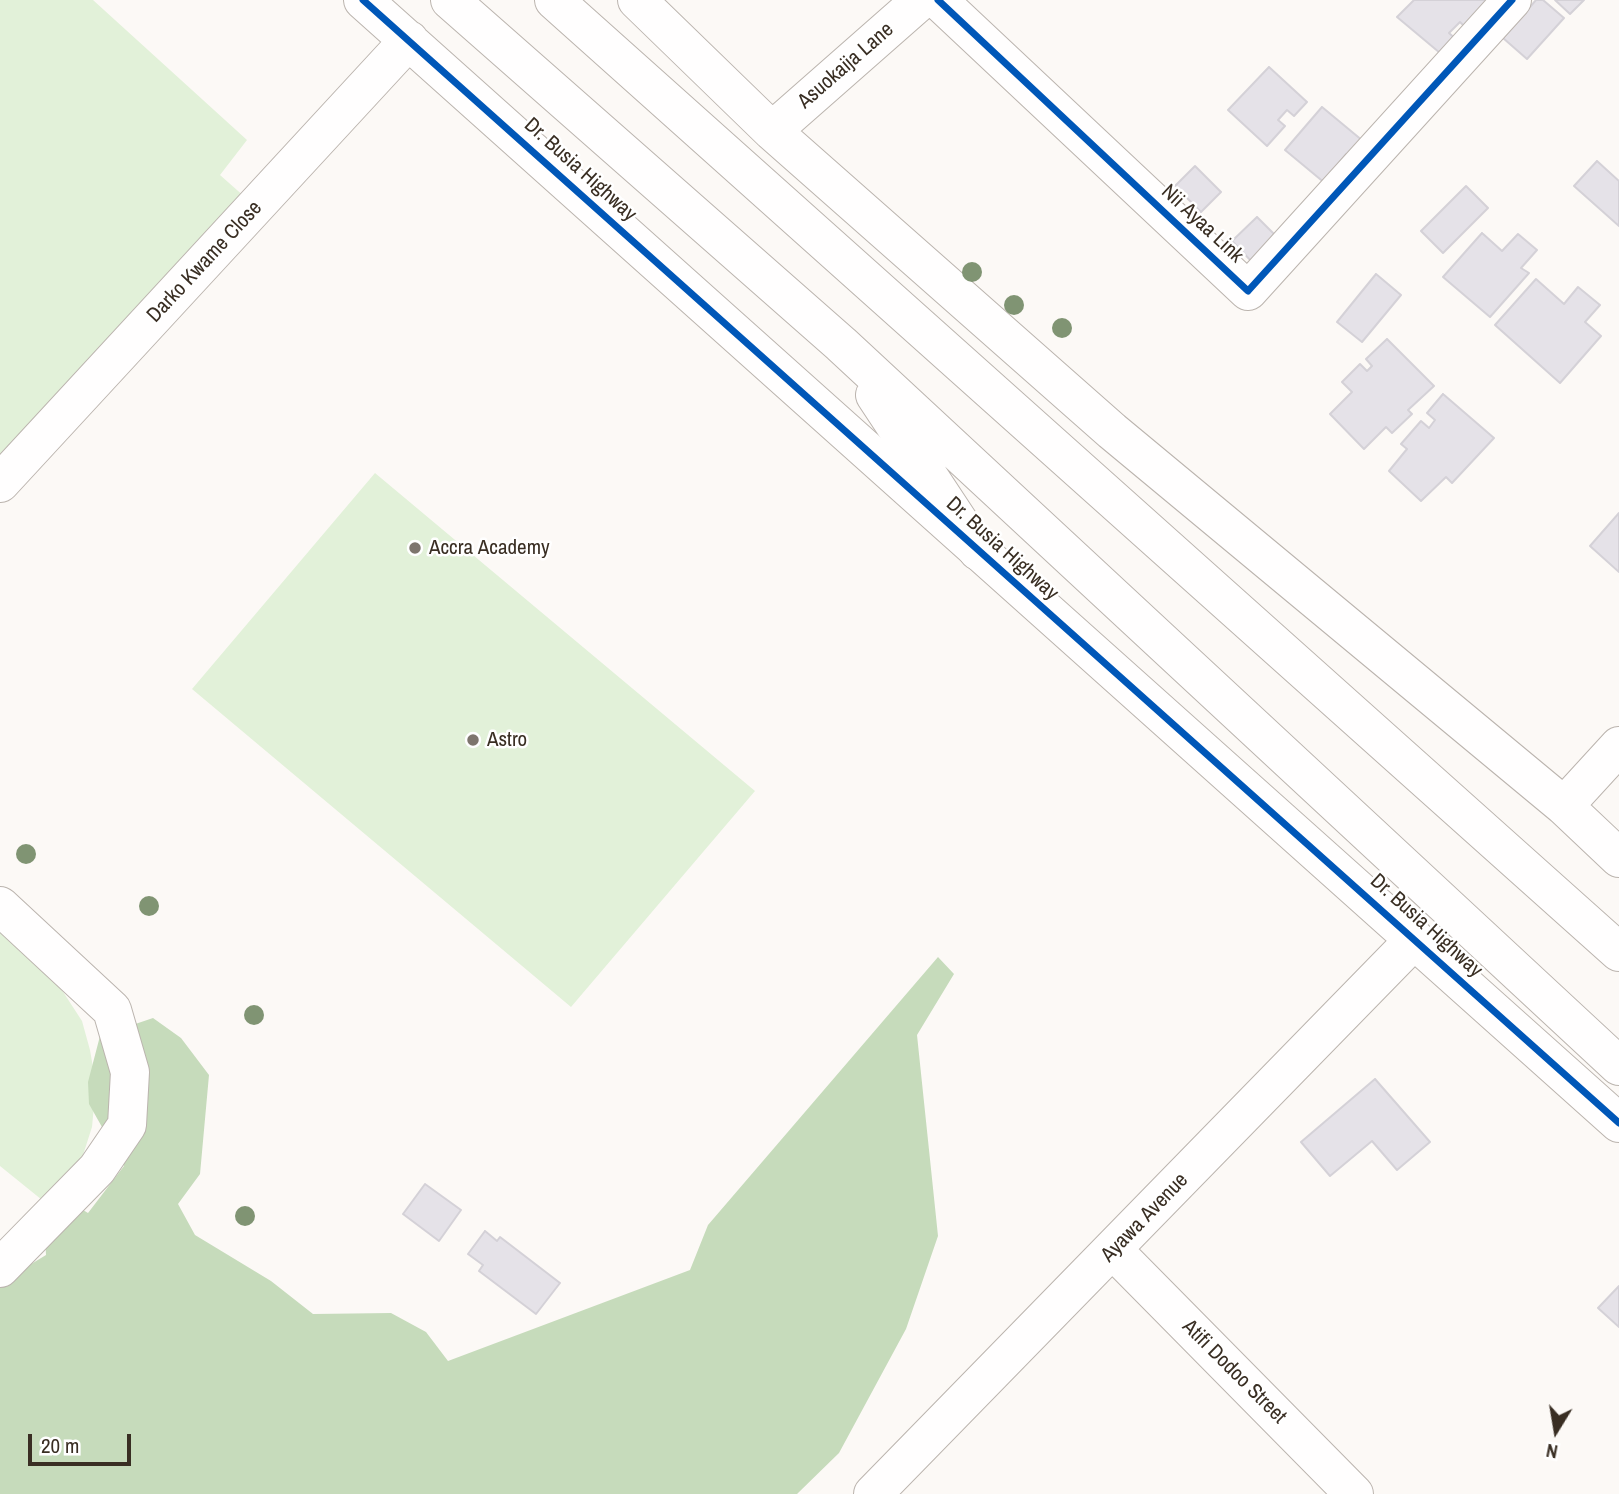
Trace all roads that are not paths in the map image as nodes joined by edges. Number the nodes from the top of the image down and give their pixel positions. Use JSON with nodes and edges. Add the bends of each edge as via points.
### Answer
{"nodes":[{"id":1,"x":363,"y":0,"type":"edge"},
{"id":2,"x":450,"y":0,"type":"edge"},
{"id":3,"x":554,"y":0,"type":"edge"},
{"id":4,"x":637,"y":0,"type":"edge"},
{"id":5,"x":921,"y":0,"type":"edge"},
{"id":6,"x":938,"y":0,"type":"edge"},
{"id":7,"x":1512,"y":0,"type":"edge"},
{"id":8,"x":409,"y":40,"type":"junction"},
{"id":9,"x":772,"y":131,"type":"junction"},
{"id":10,"x":841,"y":344,"type":"junction"},
{"id":11,"x":0,"y":483,"type":"edge"},
{"id":12,"x":978,"y":551,"type":"junction"},
{"id":13,"x":1619,"y":746,"type":"edge"},
{"id":14,"x":1564,"y":806,"type":"junction"},
{"id":15,"x":1619,"y":858,"type":"edge"},
{"id":16,"x":0,"y":906,"type":"edge"},
{"id":17,"x":1415,"y":939,"type":"junction"},
{"id":18,"x":1619,"y":952,"type":"edge"},
{"id":19,"x":1619,"y":1066,"type":"edge"},
{"id":20,"x":1619,"y":1123,"type":"edge"},
{"id":21,"x":1114,"y":1250,"type":"junction"},
{"id":22,"x":0,"y":1268,"type":"edge"},
{"id":23,"x":873,"y":1494,"type":"edge"},
{"id":24,"x":1354,"y":1494,"type":"edge"}],
"edges":[{"from":1,"to":8,"type":"main road","name":"Dr. Busia Highway"},
{"from":2,"to":10,"type":"main road","name":"Dr. Busia Highway"},
{"from":3,"to":18,"type":"main road"},
{"from":4,"to":9,"type":"main road"},
{"from":5,"to":9,"type":"main road","name":"Asuokaija Lane"},
{"from":6,"to":7,"type":"main road","name":"Nii Ayaa Link","via":[[1248,291]]},
{"from":8,"to":11,"type":"main road","name":"Darko Kwame Close"},
{"from":8,"to":12,"type":"main road","name":"Dr. Busia Highway"},
{"from":9,"to":14,"type":"main road","via":[[1112,431]]},
{"from":10,"to":12,"type":"main road"},
{"from":10,"to":19,"type":"main road","name":"Dr. Busia Highway"},
{"from":12,"to":17,"type":"main road","name":"Dr. Busia Highway"},
{"from":13,"to":14,"type":"main road"},
{"from":14,"to":15,"type":"main road"},
{"from":16,"to":22,"type":"main road","via":[[112,1010],[130,1072],[127,1125],[97,1170]]},
{"from":17,"to":20,"type":"main road","name":"Dr. Busia Highway"},
{"from":17,"to":21,"type":"main road","name":"Ayawa Avenue"},
{"from":21,"to":23,"type":"main road","name":"Ayawa Avenue"},
{"from":21,"to":24,"type":"main road","name":"Atifi Dodoo Street"}]}
